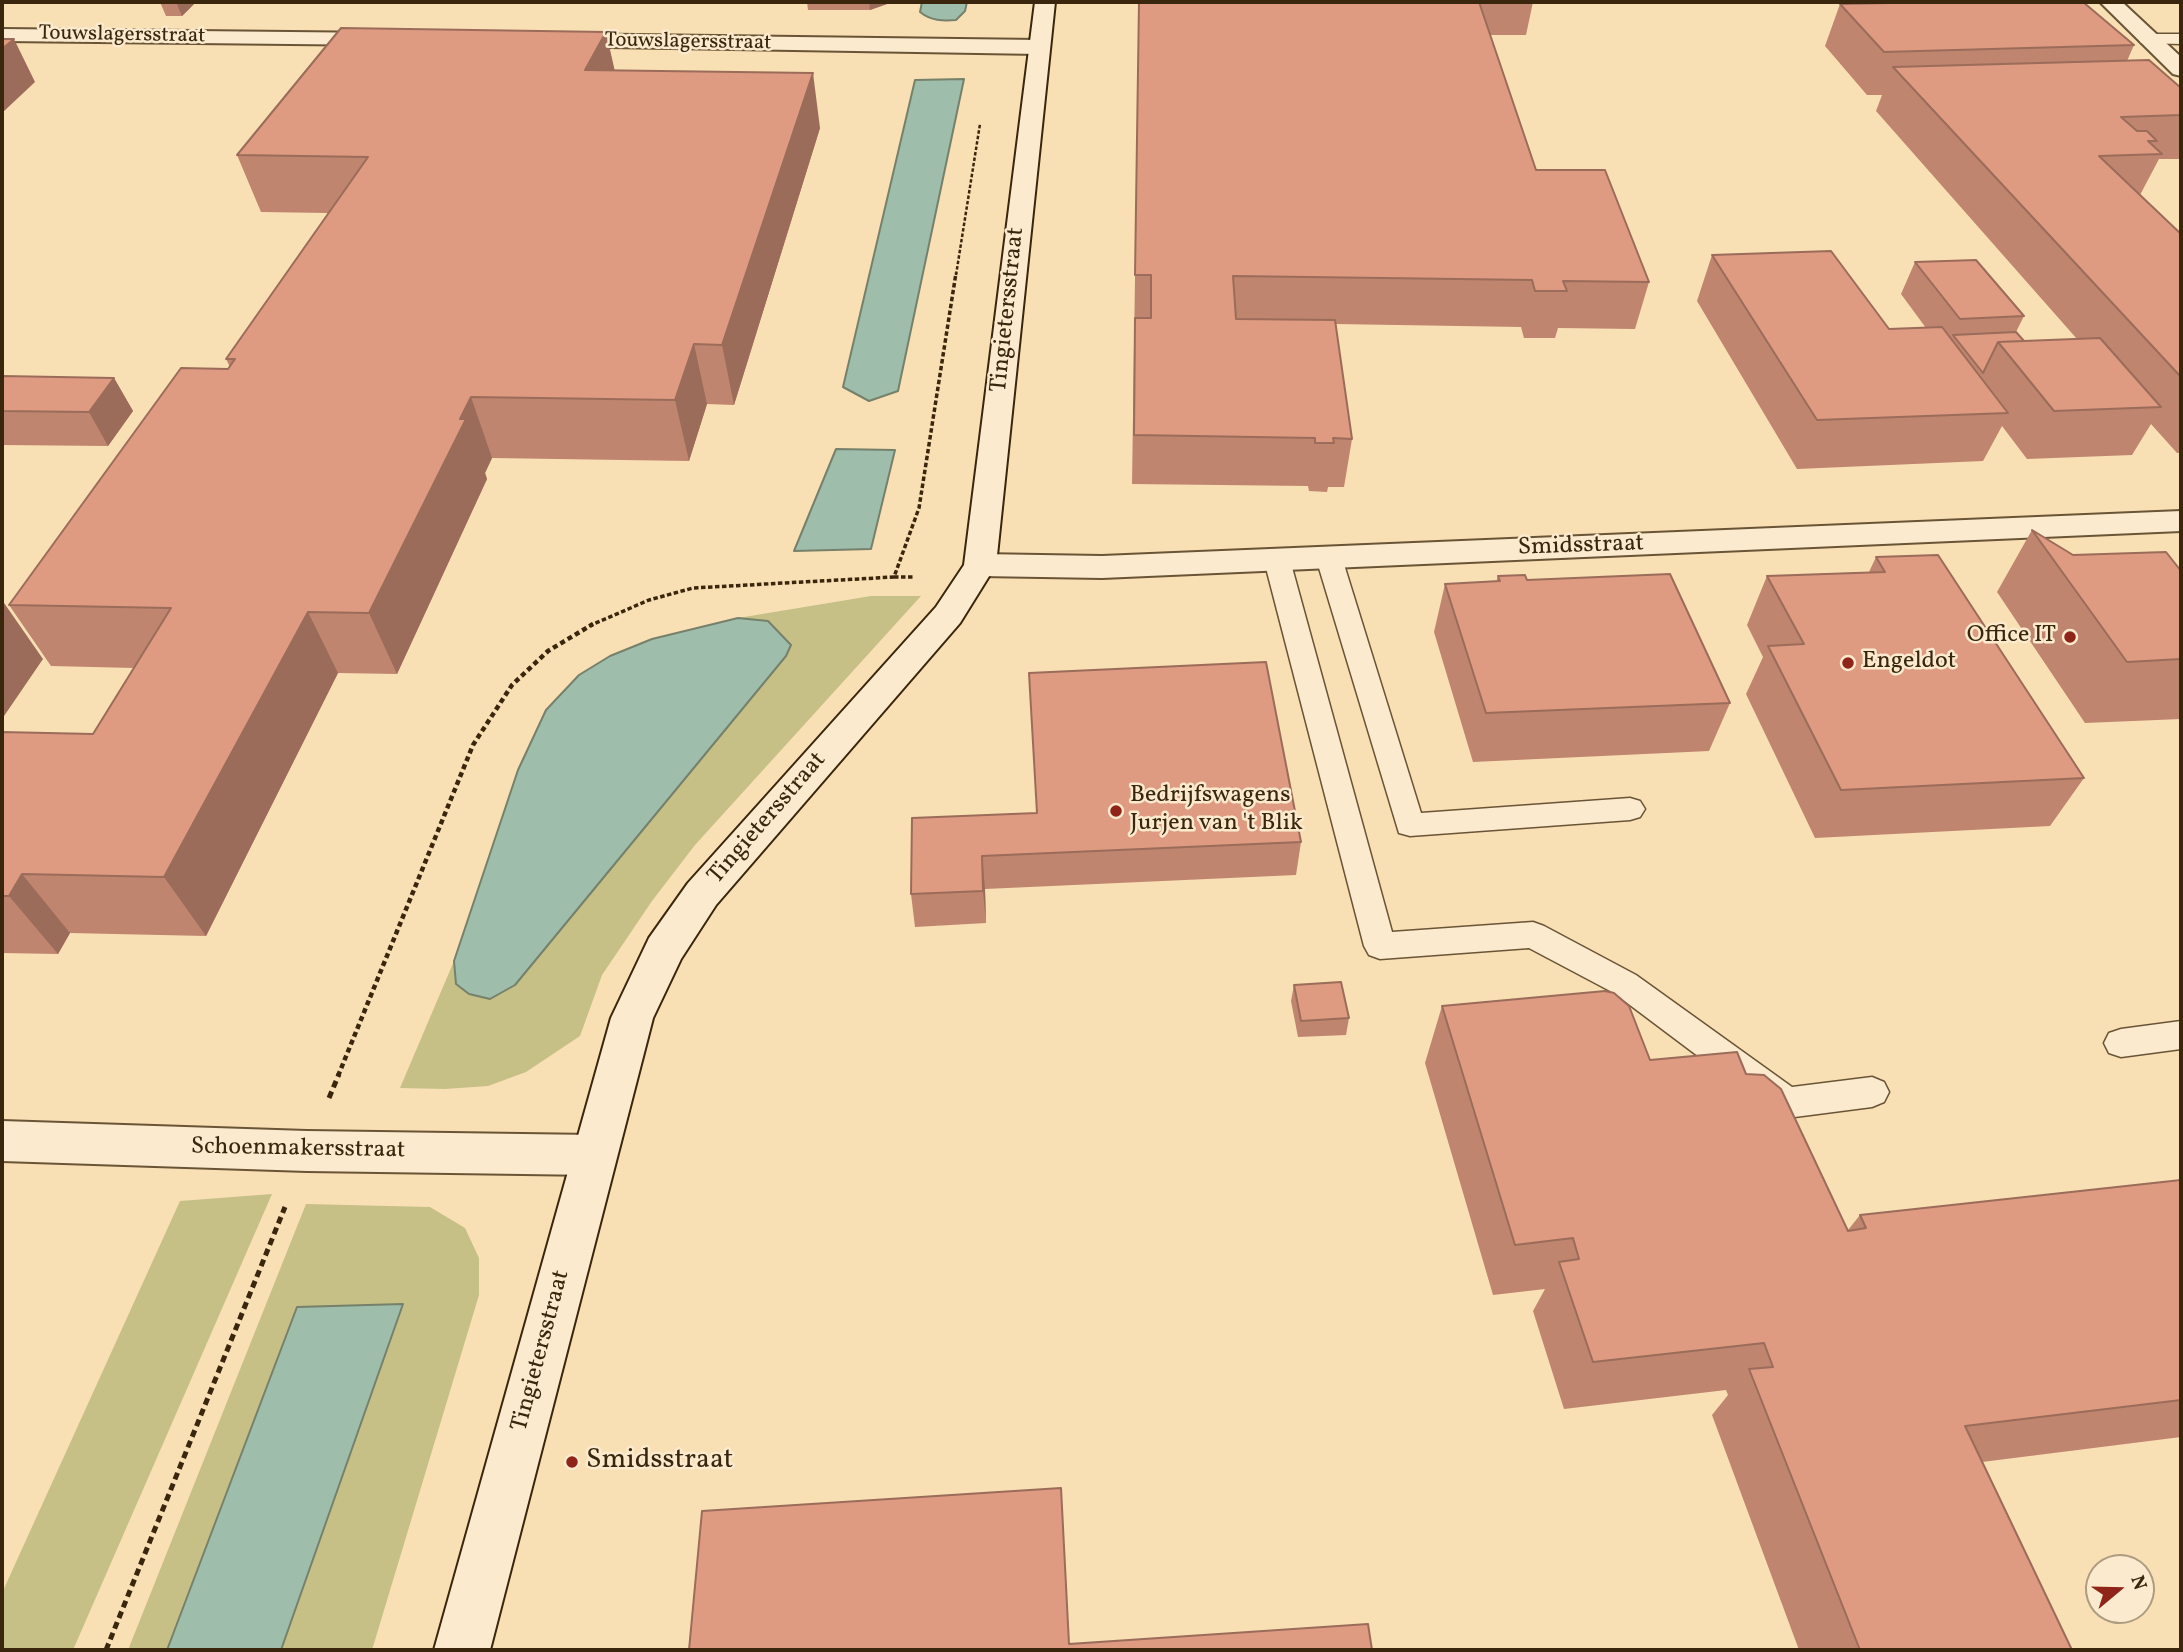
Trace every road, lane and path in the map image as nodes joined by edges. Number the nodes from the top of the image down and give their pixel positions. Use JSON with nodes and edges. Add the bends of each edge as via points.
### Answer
{"nodes":[{"id":1,"x":1045,"y":2,"type":"edge"},
{"id":2,"x":2110,"y":2,"type":"edge"},
{"id":3,"x":2,"y":35,"type":"edge"},
{"id":4,"x":2147,"y":39,"type":"junction"},
{"id":5,"x":2181,"y":39,"type":"edge"},
{"id":6,"x":407,"y":40,"type":"edge"},
{"id":7,"x":532,"y":41,"type":"edge"},
{"id":8,"x":993,"y":47,"type":"junction"},
{"id":9,"x":1039,"y":47,"type":"junction"},
{"id":10,"x":2181,"y":69,"type":"edge"},
{"id":11,"x":2181,"y":521,"type":"edge"},
{"id":12,"x":1329,"y":558,"type":"junction"},
{"id":13,"x":1277,"y":560,"type":"junction"},
{"id":14,"x":980,"y":565,"type":"junction"},
{"id":15,"x":1630,"y":809,"type":"dead end"},
{"id":16,"x":2181,"y":1035,"type":"edge"},
{"id":17,"x":2121,"y":1043,"type":"dead end"},
{"id":18,"x":1872,"y":1092,"type":"dead end"},
{"id":19,"x":2,"y":1141,"type":"edge"},
{"id":20,"x":307,"y":1151,"type":"junction"},
{"id":21,"x":594,"y":1156,"type":"junction"},
{"id":22,"x":106,"y":1650,"type":"edge"},
{"id":23,"x":462,"y":1650,"type":"edge"}],
"edges":[{"from":1,"to":9,"type":"street","name":"Tingietersstraat"},
{"from":2,"to":4,"type":"street"},
{"from":3,"to":6,"type":"street","name":"Touwslagersstraat"},
{"from":4,"to":5,"type":"lane"},
{"from":4,"to":10,"type":"street"},
{"from":7,"to":8,"type":"street","name":"Touwslagersstraat"},
{"from":8,"to":9,"type":"street","name":"Touwslagersstraat"},
{"from":8,"to":20,"type":"path","via":[[919,508],[894,577],[734,584],[693,588],[649,600],[588,626],[548,651],[512,685],[473,744]]},
{"from":9,"to":14,"type":"street","name":"Tingietersstraat"},
{"from":11,"to":12,"type":"street","name":"Smidsstraat"},
{"from":12,"to":13,"type":"street","name":"Smidsstraat"},
{"from":12,"to":15,"type":"lane","via":[[1410,825]]},
{"from":13,"to":14,"type":"street","name":"Smidsstraat","via":[[1102,568]]},
{"from":13,"to":18,"type":"lane","via":[[1380,946],[1533,935],[1625,984],[1787,1102]]},
{"from":14,"to":21,"type":"street","name":"Tingietersstraat","via":[[948,615],[702,894],[664,950],[632,1018]]},
{"from":16,"to":17,"type":"lane"},
{"from":19,"to":20,"type":"street","name":"Schoenmakersstraat"},
{"from":20,"to":21,"type":"street","name":"Schoenmakersstraat"},
{"from":20,"to":22,"type":"path"},
{"from":21,"to":23,"type":"street","name":"Tingietersstraat"}]}
